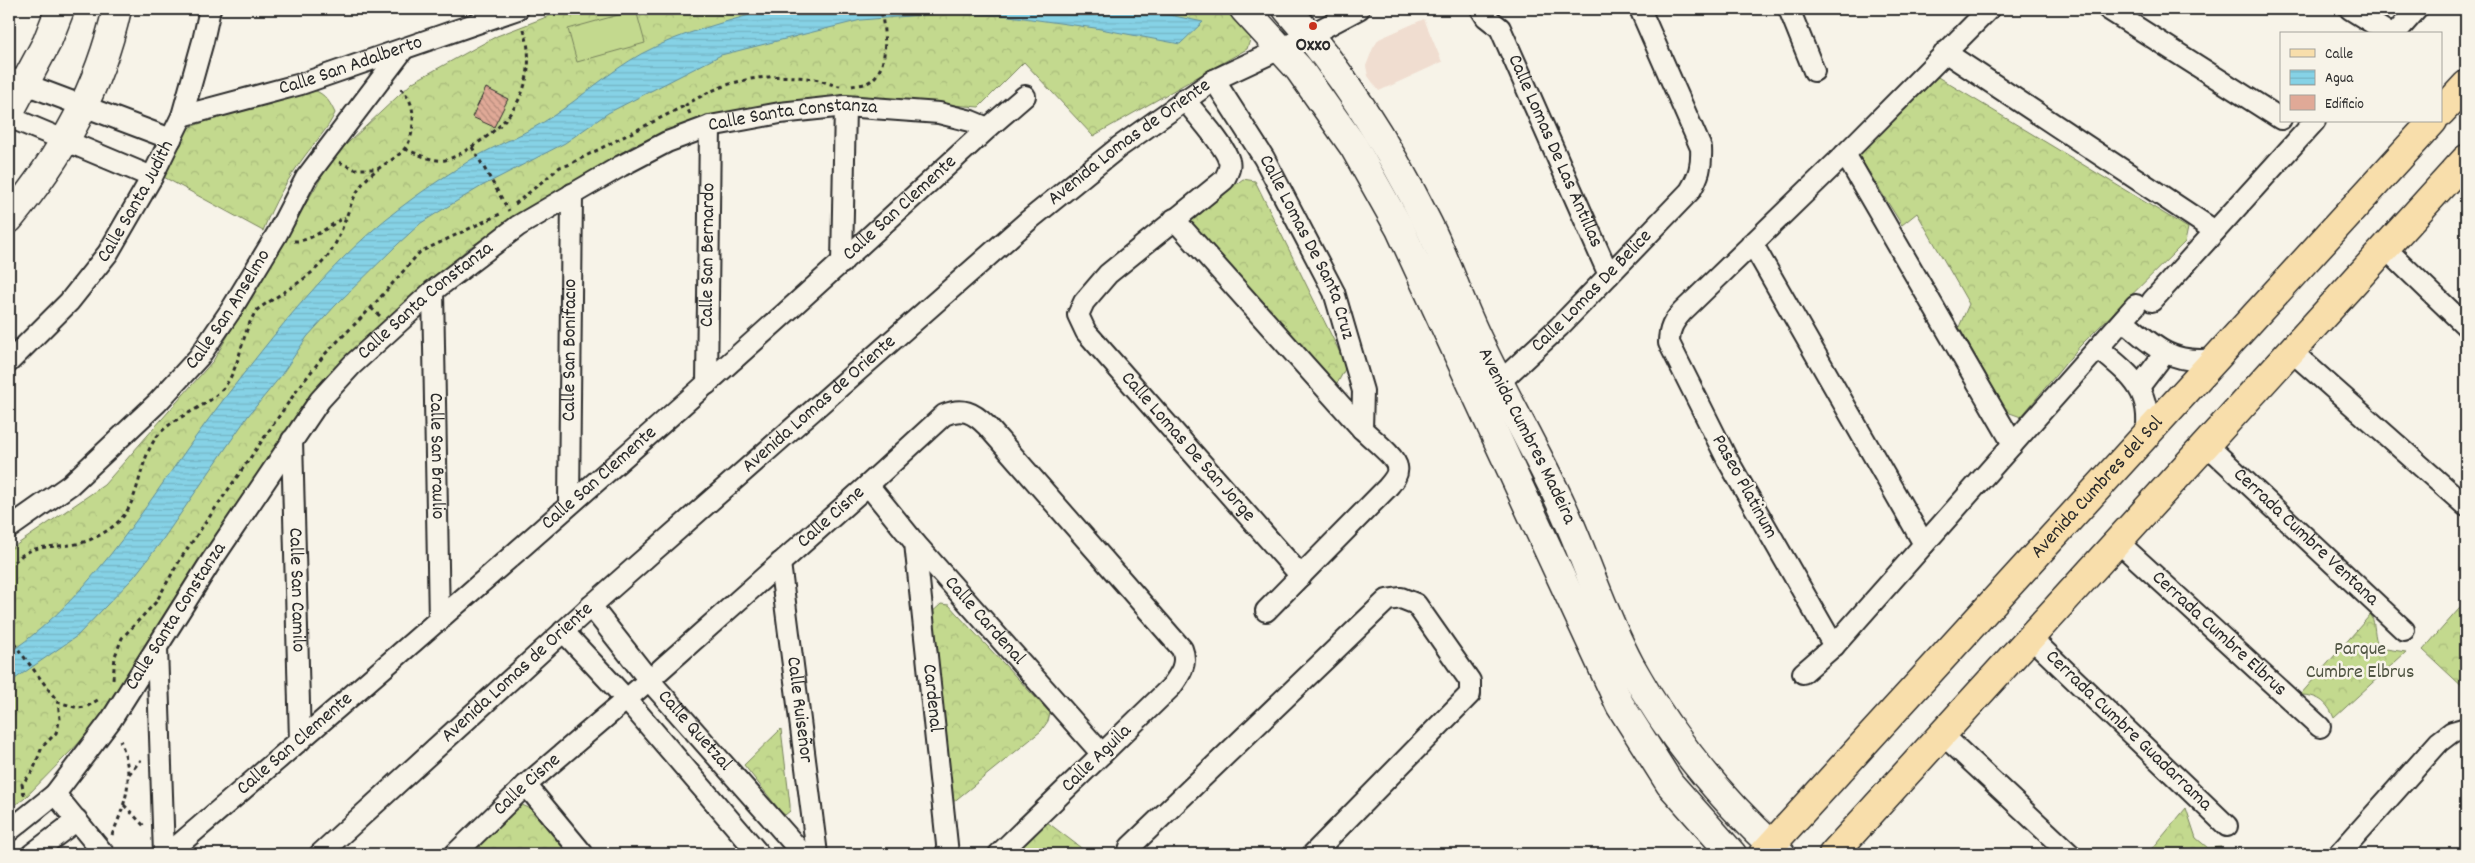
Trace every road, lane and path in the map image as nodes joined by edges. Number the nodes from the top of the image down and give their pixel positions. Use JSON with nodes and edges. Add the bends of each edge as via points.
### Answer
{"nodes":[{"id":1,"x":60,"y":9,"type":"edge"},
{"id":2,"x":117,"y":9,"type":"edge"},
{"id":3,"x":210,"y":9,"type":"edge"},
{"id":4,"x":518,"y":9,"type":"edge"},
{"id":5,"x":881,"y":9,"type":"edge"},
{"id":6,"x":1244,"y":9,"type":"edge"},
{"id":7,"x":1287,"y":9,"type":"edge"},
{"id":8,"x":1359,"y":9,"type":"edge"},
{"id":9,"x":1640,"y":9,"type":"edge"},
{"id":10,"x":1989,"y":9,"type":"edge"},
{"id":11,"x":2108,"y":9,"type":"edge"},
{"id":12,"x":2350,"y":9,"type":"edge"},
{"id":13,"x":2417,"y":9,"type":"edge"},
{"id":14,"x":1793,"y":10,"type":"edge"},
{"id":15,"x":1496,"y":13,"type":"edge"},
{"id":16,"x":2387,"y":32,"type":"edge"},
{"id":17,"x":2397,"y":32,"type":"edge"},
{"id":18,"x":1310,"y":35,"type":"junction"},
{"id":19,"x":1281,"y":48,"type":"junction"},
{"id":20,"x":403,"y":50,"type":"junction"},
{"id":21,"x":1945,"y":52,"type":"junction"},
{"id":22,"x":1814,"y":71,"type":"dead end"},
{"id":23,"x":386,"y":73,"type":"junction"},
{"id":24,"x":1214,"y":80,"type":"junction"},
{"id":25,"x":16,"y":81,"type":"edge"},
{"id":26,"x":2466,"y":85,"type":"edge"},
{"id":27,"x":1025,"y":96,"type":"dead end"},
{"id":28,"x":1184,"y":99,"type":"junction"},
{"id":29,"x":686,"y":105,"type":"junction"},
{"id":30,"x":845,"y":106,"type":"junction"},
{"id":31,"x":84,"y":107,"type":"junction"},
{"id":32,"x":2442,"y":111,"type":"edge"},
{"id":33,"x":9,"y":113,"type":"edge"},
{"id":34,"x":182,"y":116,"type":"junction"},
{"id":35,"x":9,"y":117,"type":"edge"},
{"id":36,"x":2280,"y":118,"type":"edge"},
{"id":37,"x":2289,"y":122,"type":"edge"},
{"id":38,"x":2432,"y":122,"type":"edge"},
{"id":39,"x":2310,"y":127,"type":"edge"},
{"id":40,"x":988,"y":128,"type":"junction"},
{"id":41,"x":702,"y":129,"type":"junction"},
{"id":42,"x":171,"y":139,"type":"junction"},
{"id":43,"x":65,"y":140,"type":"junction"},
{"id":44,"x":472,"y":147,"type":"junction"},
{"id":45,"x":404,"y":149,"type":"junction"},
{"id":46,"x":323,"y":154,"type":"junction"},
{"id":47,"x":1845,"y":154,"type":"junction"},
{"id":48,"x":2466,"y":159,"type":"edge"},
{"id":49,"x":380,"y":169,"type":"junction"},
{"id":50,"x":152,"y":177,"type":"junction"},
{"id":51,"x":572,"y":194,"type":"junction"},
{"id":52,"x":508,"y":210,"type":"junction"},
{"id":53,"x":345,"y":217,"type":"junction"},
{"id":54,"x":9,"y":219,"type":"edge"},
{"id":55,"x":1174,"y":220,"type":"junction"},
{"id":56,"x":2215,"y":231,"type":"junction"},
{"id":57,"x":277,"y":234,"type":"junction"},
{"id":58,"x":1752,"y":243,"type":"junction"},
{"id":59,"x":2384,"y":247,"type":"junction"},
{"id":60,"x":842,"y":263,"type":"junction"},
{"id":61,"x":1609,"y":275,"type":"junction"},
{"id":62,"x":433,"y":291,"type":"junction"},
{"id":63,"x":2123,"y":320,"type":"junction"},
{"id":64,"x":2466,"y":326,"type":"edge"},
{"id":65,"x":2098,"y":348,"type":"junction"},
{"id":66,"x":2290,"y":350,"type":"junction"},
{"id":67,"x":2165,"y":353,"type":"junction"},
{"id":68,"x":2214,"y":359,"type":"junction"},
{"id":69,"x":9,"y":362,"type":"edge"},
{"id":70,"x":707,"y":384,"type":"junction"},
{"id":71,"x":2139,"y":387,"type":"junction"},
{"id":72,"x":1488,"y":392,"type":"junction"},
{"id":73,"x":1362,"y":429,"type":"junction"},
{"id":74,"x":2146,"y":434,"type":"junction"},
{"id":75,"x":292,"y":440,"type":"junction"},
{"id":76,"x":2013,"y":444,"type":"junction"},
{"id":77,"x":2207,"y":445,"type":"junction"},
{"id":78,"x":868,"y":486,"type":"junction"},
{"id":79,"x":569,"y":505,"type":"junction"},
{"id":80,"x":2466,"y":506,"type":"edge"},
{"id":81,"x":9,"y":528,"type":"edge"},
{"id":82,"x":2117,"y":541,"type":"junction"},
{"id":83,"x":915,"y":543,"type":"junction"},
{"id":84,"x":1924,"y":544,"type":"junction"},
{"id":85,"x":780,"y":563,"type":"junction"},
{"id":86,"x":9,"y":568,"type":"edge"},
{"id":87,"x":1301,"y":576,"type":"junction"},
{"id":88,"x":591,"y":606,"type":"junction"},
{"id":89,"x":1266,"y":611,"type":"dead end"},
{"id":90,"x":439,"y":621,"type":"junction"},
{"id":91,"x":2404,"y":630,"type":"dead end"},
{"id":92,"x":563,"y":631,"type":"junction"},
{"id":93,"x":2030,"y":637,"type":"junction"},
{"id":94,"x":9,"y":638,"type":"edge"},
{"id":95,"x":1834,"y":646,"type":"junction"},
{"id":96,"x":157,"y":648,"type":"junction"},
{"id":97,"x":1185,"y":657,"type":"joint"},
{"id":98,"x":1803,"y":674,"type":"dead end"},
{"id":99,"x":649,"y":680,"type":"junction"},
{"id":100,"x":112,"y":687,"type":"dead end"},
{"id":101,"x":105,"y":696,"type":"dead end"},
{"id":102,"x":626,"y":699,"type":"junction"},
{"id":103,"x":99,"y":700,"type":"junction"},
{"id":104,"x":58,"y":702,"type":"junction"},
{"id":105,"x":111,"y":720,"type":"junction"},
{"id":106,"x":2320,"y":727,"type":"dead end"},
{"id":107,"x":2466,"y":728,"type":"edge"},
{"id":108,"x":1942,"y":734,"type":"junction"},
{"id":109,"x":300,"y":741,"type":"junction"},
{"id":110,"x":1102,"y":754,"type":"junction"},
{"id":111,"x":526,"y":785,"type":"junction"},
{"id":112,"x":55,"y":794,"type":"junction"},
{"id":113,"x":36,"y":808,"type":"junction"},
{"id":114,"x":76,"y":820,"type":"junction"},
{"id":115,"x":2227,"y":826,"type":"dead end"},
{"id":116,"x":9,"y":831,"type":"edge"},
{"id":117,"x":1772,"y":851,"type":"edge"},
{"id":118,"x":32,"y":854,"type":"edge"},
{"id":119,"x":104,"y":854,"type":"edge"},
{"id":120,"x":166,"y":854,"type":"edge"},
{"id":121,"x":320,"y":854,"type":"edge"},
{"id":122,"x":455,"y":854,"type":"edge"},
{"id":123,"x":583,"y":854,"type":"edge"},
{"id":124,"x":759,"y":854,"type":"edge"},
{"id":125,"x":803,"y":854,"type":"edge"},
{"id":126,"x":817,"y":854,"type":"edge"},
{"id":127,"x":948,"y":854,"type":"edge"},
{"id":128,"x":999,"y":854,"type":"edge"},
{"id":129,"x":1128,"y":854,"type":"edge"},
{"id":130,"x":1313,"y":854,"type":"edge"},
{"id":131,"x":1732,"y":854,"type":"edge"},
{"id":132,"x":1833,"y":854,"type":"edge"},
{"id":133,"x":2070,"y":854,"type":"edge"},
{"id":134,"x":2339,"y":854,"type":"edge"}],
"edges":[{"from":1,"to":25,"type":"street","via":[[47,42]]},
{"from":2,"to":31,"type":"street","via":[[104,61]]},
{"from":3,"to":34,"type":"street","name":"Calle Santa Judith"},
{"from":4,"to":20,"type":"street","name":"Calle San Adalberto"},
{"from":4,"to":44,"type":"path","via":[[529,45],[525,85],[505,122]]},
{"from":5,"to":29,"type":"path","via":[[886,53],[868,83],[846,87],[817,80],[768,76],[720,86]]},
{"from":6,"to":19,"type":"street","name":"Avenida Cumbres Madeira"},
{"from":7,"to":18,"type":"street","name":"Avenida Cumbres Madeira"},
{"from":8,"to":18,"type":"street","name":"Avenida Lomas de Oriente"},
{"from":9,"to":61,"type":"street","name":"Calle Lomas De Belice","via":[[1701,148],[1702,164],[1690,191]]},
{"from":10,"to":21,"type":"street"},
{"from":11,"to":36,"type":"street"},
{"from":12,"to":16,"type":"street"},
{"from":13,"to":17,"type":"street"},
{"from":14,"to":22,"type":"street"},
{"from":15,"to":61,"type":"street","name":"Calle Lomas De Las Antillas"},
{"from":18,"to":19,"type":"street","name":"Avenida Lomas de Oriente"},
{"from":18,"to":72,"type":"street","name":"Avenida Cumbres Madeira","via":[[1355,94],[1396,162],[1429,226],[1460,304]]},
{"from":19,"to":24,"type":"street","name":"Avenida Lomas de Oriente"},
{"from":19,"to":72,"type":"street","name":"Avenida Cumbres Madeira","via":[[1354,146]]},
{"from":20,"to":23,"type":"street","name":"Calle San Anselmo"},
{"from":20,"to":34,"type":"street","name":"Calle San Adalberto","via":[[301,84]]},
{"from":21,"to":47,"type":"street"},
{"from":21,"to":56,"type":"street"},
{"from":23,"to":45,"type":"path","via":[[407,94],[413,106],[413,133]]},
{"from":23,"to":46,"type":"street","name":"Calle San Anselmo"},
{"from":24,"to":28,"type":"street","name":"Avenida Lomas de Oriente"},
{"from":24,"to":73,"type":"street","name":"Calle Lomas De Santa Cruz","via":[[1264,158],[1334,292],[1363,391]]},
{"from":25,"to":31,"type":"street"},
{"from":25,"to":33,"type":"street"},
{"from":26,"to":32,"type":"main road"},
{"from":27,"to":40,"type":"street","name":"Calle San Clemente"},
{"from":28,"to":55,"type":"street","name":"Calle Lomas De Santa Cruz","via":[[1229,160],[1229,171],[1224,180]]},
{"from":28,"to":88,"type":"street","name":"Avenida Lomas de Oriente","via":[[1029,220]]},
{"from":29,"to":41,"type":"path"},
{"from":29,"to":52,"type":"path","via":[[623,139],[560,167]]},
{"from":30,"to":40,"type":"street","name":"Calle Santa Constanza","via":[[939,113]]},
{"from":30,"to":41,"type":"street","name":"Calle Santa Constanza","via":[[780,113]]},
{"from":30,"to":60,"type":"street"},
{"from":31,"to":42,"type":"street"},
{"from":31,"to":43,"type":"street"},
{"from":34,"to":42,"type":"street","name":"Calle Santa Judith"},
{"from":35,"to":43,"type":"street"},
{"from":37,"to":39,"type":"street"},
{"from":38,"to":68,"type":"main road","name":"Avenida Cumbres del Sol"},
{"from":39,"to":56,"type":"street"},
{"from":40,"to":60,"type":"street","name":"Calle San Clemente"},
{"from":41,"to":51,"type":"street","name":"Calle Santa Constanza","via":[[667,142]]},
{"from":41,"to":70,"type":"street","name":"Calle San Bernardo"},
{"from":42,"to":50,"type":"street","name":"Calle Santa Judith"},
{"from":43,"to":50,"type":"street"},
{"from":43,"to":54,"type":"street"},
{"from":44,"to":45,"type":"path","via":[[444,160]]},
{"from":44,"to":52,"type":"path"},
{"from":45,"to":49,"type":"path"},
{"from":46,"to":49,"type":"path","via":[[354,168]]},
{"from":46,"to":57,"type":"street","name":"Calle San Anselmo","via":[[306,178]]},
{"from":47,"to":58,"type":"street"},
{"from":47,"to":76,"type":"street"},
{"from":48,"to":59,"type":"main road"},
{"from":49,"to":53,"type":"path","via":[[365,181]]},
{"from":50,"to":69,"type":"street","name":"Calle Santa Judith","via":[[108,253],[69,302]]},
{"from":51,"to":62,"type":"street","name":"Calle Santa Constanza","via":[[518,226]]},
{"from":51,"to":79,"type":"street","name":"Calle San Bonifacio"},
{"from":52,"to":100,"type":"path","via":[[420,252],[324,355],[181,558],[156,602],[122,638],[115,656]]},
{"from":53,"to":57,"type":"path","via":[[304,240],[295,241]]},
{"from":53,"to":86,"type":"path","via":[[334,247],[316,270],[257,310],[224,387],[209,401],[170,423],[160,433],[152,445],[134,497],[119,522],[104,534],[84,542],[44,545],[25,553]]},
{"from":55,"to":73,"type":"street"},
{"from":55,"to":87,"type":"street","name":"Calle Lomas De San Jorge","via":[[1108,274],[1084,302],[1078,315],[1086,332]]},
{"from":56,"to":63,"type":"street"},
{"from":57,"to":81,"type":"street","name":"Calle San Anselmo","via":[[198,357],[157,403],[70,485]]},
{"from":58,"to":84,"type":"street"},
{"from":58,"to":95,"type":"street","name":"Paseo Platinum","via":[[1672,322],[1670,343],[1726,459]]},
{"from":59,"to":64,"type":"street"},
{"from":59,"to":66,"type":"main road"},
{"from":60,"to":70,"type":"street","name":"Calle San Clemente"},
{"from":61,"to":72,"type":"street","name":"Calle Lomas De Belice"},
{"from":62,"to":75,"type":"street","name":"Calle Santa Constanza","via":[[352,365],[320,400]]},
{"from":62,"to":90,"type":"street","name":"Calle San Braulio"},
{"from":63,"to":65,"type":"street"},
{"from":63,"to":67,"type":"street"},
{"from":65,"to":71,"type":"street","via":[[2128,372]]},
{"from":65,"to":76,"type":"street"},
{"from":66,"to":77,"type":"main road"},
{"from":66,"to":80,"type":"street"},
{"from":67,"to":68,"type":"street","via":[[2180,360],[2198,362]]},
{"from":67,"to":71,"type":"street"},
{"from":68,"to":74,"type":"main road","name":"Avenida Cumbres del Sol"},
{"from":70,"to":79,"type":"street","name":"Calle San Clemente"},
{"from":71,"to":74,"type":"street","via":[[2146,402]]},
{"from":72,"to":117,"type":"street","name":"Avenida Cumbres Madeira","via":[[1561,504],[1630,664],[1681,743]]},
{"from":72,"to":131,"type":"street","name":"Avenida Cumbres Madeira","via":[[1620,705],[1670,784]]},
{"from":73,"to":87,"type":"street","via":[[1394,460],[1398,467],[1396,477]]},
{"from":74,"to":117,"type":"main road","name":"Avenida Cumbres del Sol"},
{"from":75,"to":96,"type":"street","name":"Calle Santa Constanza"},
{"from":75,"to":109,"type":"street","name":"Calle San Camilo"},
{"from":76,"to":84,"type":"street"},
{"from":77,"to":82,"type":"main road"},
{"from":77,"to":91,"type":"street","name":"Cerrada Cumbre Ventana"},
{"from":78,"to":83,"type":"street","name":"Calle Cardenal"},
{"from":78,"to":85,"type":"street","name":"Calle Cisne"},
{"from":78,"to":97,"type":"street","name":"Calle Cisne","via":[[944,415],[964,410],[976,415],[1182,649]]},
{"from":79,"to":90,"type":"street","name":"Calle San Clemente"},
{"from":82,"to":93,"type":"main road"},
{"from":82,"to":106,"type":"street","name":"Cerrada Cumbre Elbrus"},
{"from":83,"to":110,"type":"street","name":"Calle Cardenal"},
{"from":83,"to":127,"type":"street","name":"Cardenal"},
{"from":84,"to":95,"type":"street"},
{"from":85,"to":99,"type":"street","name":"Calle Cisne"},
{"from":85,"to":126,"type":"street","name":"Calle Ruiseñor"},
{"from":87,"to":89,"type":"street"},
{"from":88,"to":92,"type":"street","name":"Avenida Lomas de Oriente"},
{"from":88,"to":99,"type":"street","name":"Calle Quetzal"},
{"from":90,"to":109,"type":"street","name":"Calle San Clemente"},
{"from":92,"to":102,"type":"street","name":"Calle Quetzal"},
{"from":92,"to":121,"type":"street","name":"Avenida Lomas de Oriente"},
{"from":93,"to":108,"type":"main road"},
{"from":93,"to":115,"type":"street","name":"Cerrada Cumbre Guadarrama"},
{"from":94,"to":104,"type":"path"},
{"from":95,"to":98,"type":"street"},
{"from":96,"to":105,"type":"street","name":"Calle Santa Constanza"},
{"from":96,"to":120,"type":"street"},
{"from":97,"to":110,"type":"street","name":"Calle Aguila","via":[[1182,672],[1172,686]]},
{"from":99,"to":102,"type":"street","name":"Calle Cisne"},
{"from":99,"to":125,"type":"street","name":"Calle Quetzal"},
{"from":101,"to":103,"type":"path"},
{"from":102,"to":111,"type":"street","name":"Calle Cisne"},
{"from":102,"to":124,"type":"street","name":"Calle Quetzal"},
{"from":103,"to":104,"type":"path","via":[[78,708]]},
{"from":103,"to":105,"type":"path"},
{"from":104,"to":113,"type":"path","via":[[60,719],[56,733],[42,747],[33,770],[22,784],[22,793]]},
{"from":105,"to":112,"type":"street","name":"Calle Santa Constanza"},
{"from":105,"to":119,"type":"path","via":[[124,751],[129,786]]},
{"from":107,"to":134,"type":"street","via":[[2452,732],[2440,742]]},
{"from":108,"to":132,"type":"main road"},
{"from":108,"to":133,"type":"street"},
{"from":109,"to":120,"type":"street","name":"Calle San Clemente"},
{"from":110,"to":128,"type":"street","name":"Calle Aguila"},
{"from":111,"to":122,"type":"street","name":"Calle Cisne"},
{"from":111,"to":123,"type":"street"},
{"from":112,"to":113,"type":"street","name":"Calle Santa Constanza"},
{"from":112,"to":114,"type":"street"},
{"from":113,"to":116,"type":"street","name":"Calle Santa Constanza"},
{"from":114,"to":118,"type":"street"},
{"from":114,"to":119,"type":"street"},
{"from":129,"to":130,"type":"street","via":[[1130,847],[1387,600],[1401,598],[1416,604],[1470,681],[1470,694]]}]}
